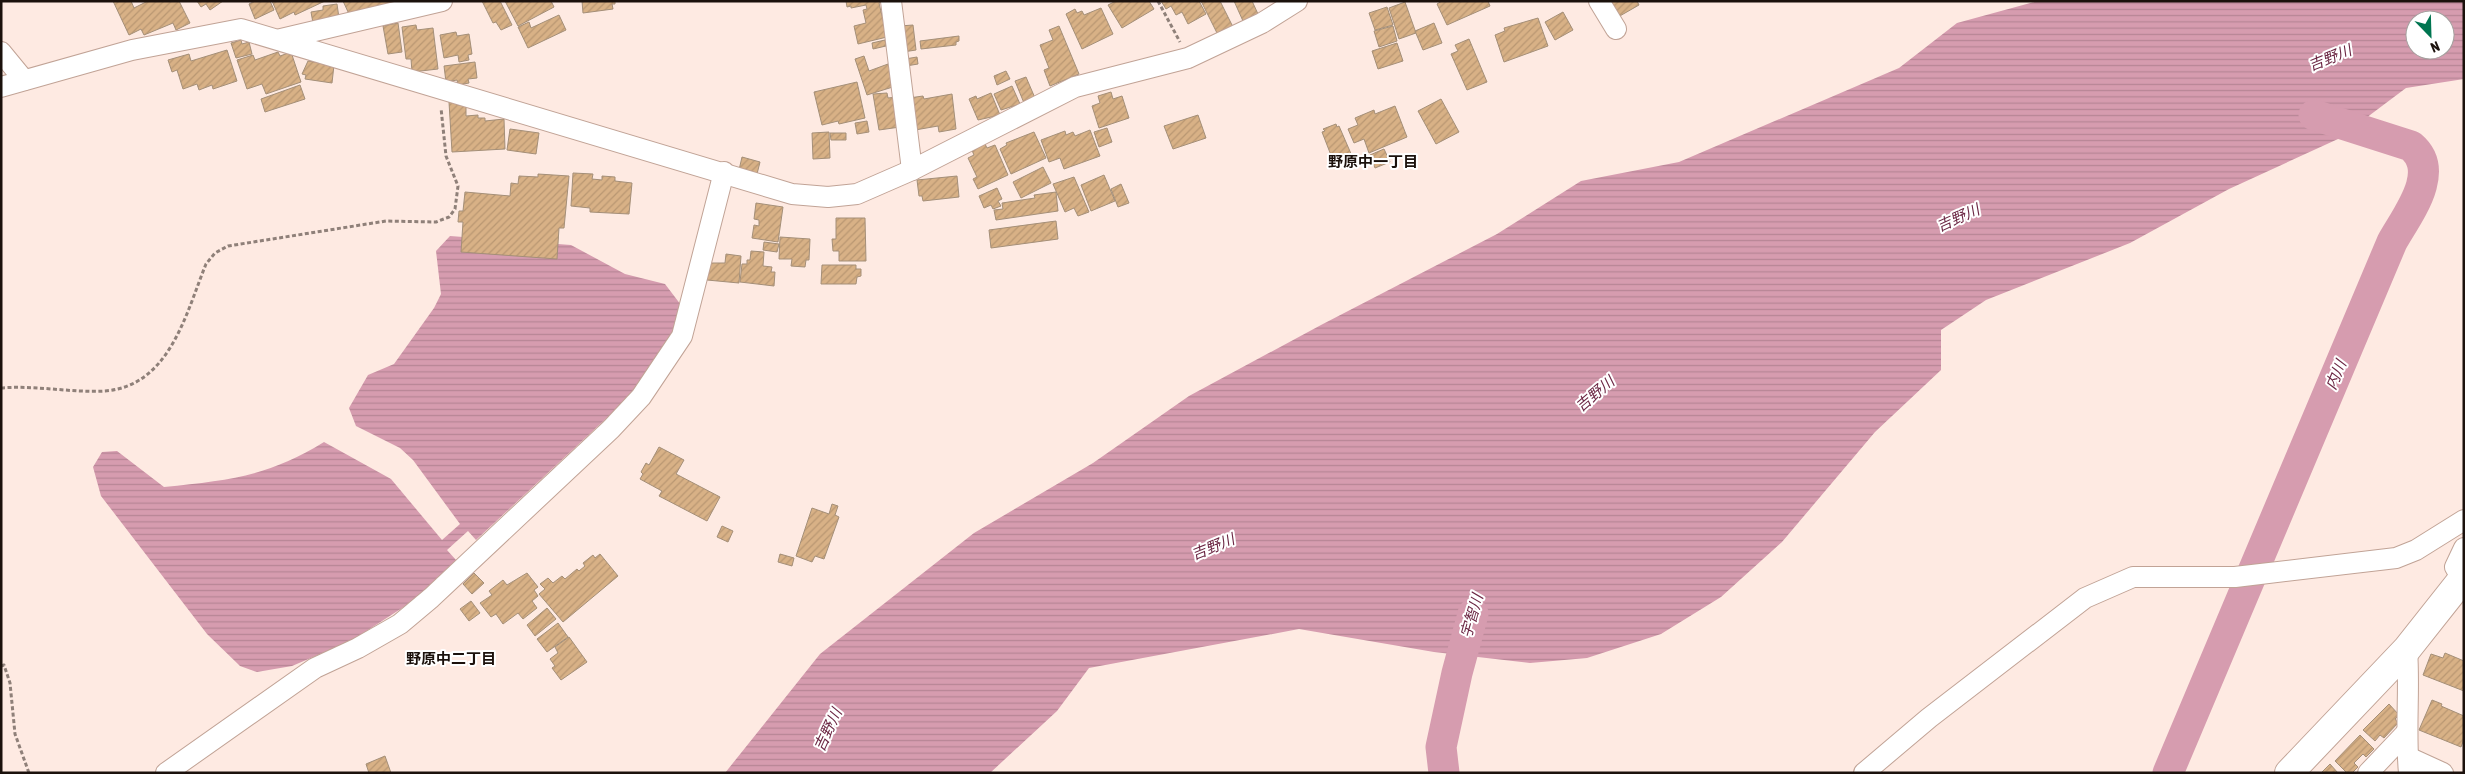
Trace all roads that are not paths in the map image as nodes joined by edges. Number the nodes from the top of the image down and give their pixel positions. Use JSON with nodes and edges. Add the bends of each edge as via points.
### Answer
{"nodes":[{"id":1,"x":442,"y":1,"type":"edge"},
{"id":2,"x":891,"y":1,"type":"edge"},
{"id":3,"x":1297,"y":1,"type":"edge"},
{"id":4,"x":1599,"y":1,"type":"edge"},
{"id":5,"x":1616,"y":29,"type":"dead end"},
{"id":6,"x":280,"y":40,"type":"junction"},
{"id":7,"x":1,"y":52,"type":"edge"},
{"id":8,"x":24,"y":80,"type":"junction"},
{"id":9,"x":1,"y":87,"type":"edge"},
{"id":10,"x":912,"y":170,"type":"junction"},
{"id":11,"x":724,"y":172,"type":"junction"},
{"id":12,"x":2464,"y":520,"type":"edge"},
{"id":13,"x":2464,"y":548,"type":"edge"},
{"id":14,"x":2463,"y":578,"type":"edge"},
{"id":15,"x":2407,"y":648,"type":"junction"},
{"id":16,"x":2406,"y":733,"type":"junction"},
{"id":17,"x":2408,"y":765,"type":"edge"},
{"id":18,"x":166,"y":773,"type":"edge"},
{"id":19,"x":1864,"y":773,"type":"edge"},
{"id":20,"x":2289,"y":773,"type":"edge"},
{"id":21,"x":2368,"y":773,"type":"edge"},
{"id":22,"x":2443,"y":773,"type":"edge"}],
"edges":[{"from":1,"to":6,"type":"street"},
{"from":2,"to":10,"type":"street"},
{"from":3,"to":10,"type":"street","via":[[1262,23],[1188,58],[1074,88]]},
{"from":4,"to":5,"type":"street"},
{"from":6,"to":8,"type":"street","via":[[241,29],[132,50]]},
{"from":6,"to":11,"type":"street"},
{"from":7,"to":8,"type":"street"},
{"from":8,"to":9,"type":"street"},
{"from":10,"to":11,"type":"street","via":[[857,194],[828,197],[792,194]]},
{"from":11,"to":18,"type":"street","via":[[682,336],[641,398],[400,624],[315,668]]},
{"from":12,"to":19,"type":"street","via":[[2416,550],[2396,558],[2235,577],[2132,577],[2085,598],[1928,718]]},
{"from":13,"to":14,"type":"street","via":[[2454,567]]},
{"from":14,"to":15,"type":"street"},
{"from":15,"to":16,"type":"street","via":[[2410,683]]},
{"from":15,"to":20,"type":"street"},
{"from":16,"to":17,"type":"street"},
{"from":16,"to":21,"type":"street"},
{"from":17,"to":22,"type":"street"}]}
